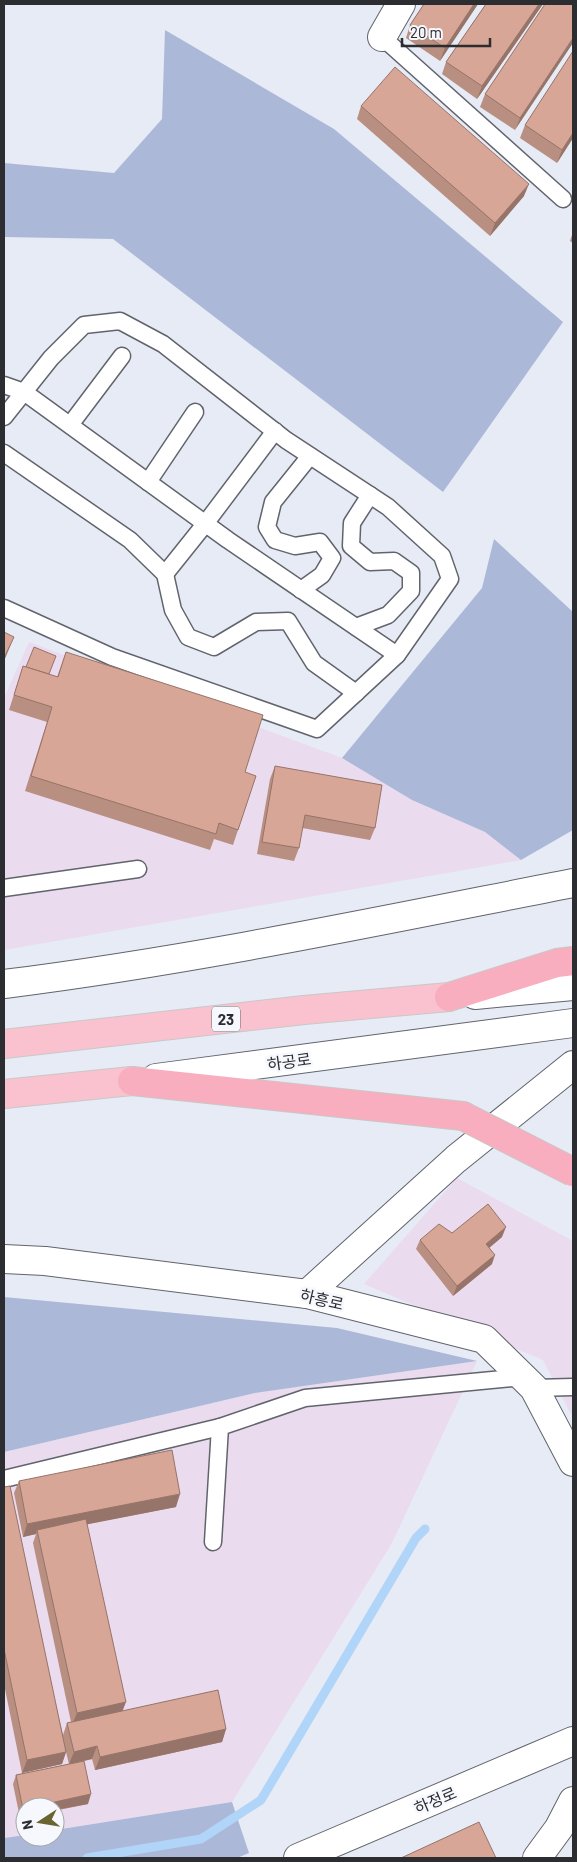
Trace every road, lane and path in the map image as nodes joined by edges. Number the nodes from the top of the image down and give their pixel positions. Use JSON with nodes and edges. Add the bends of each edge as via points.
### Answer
{"nodes":[{"id":1,"x":401,"y":4,"type":"edge"},
{"id":2,"x":382,"y":37,"type":"joint"},
{"id":3,"x":563,"y":199,"type":"dead end"},
{"id":4,"x":122,"y":356,"type":"dead end"},
{"id":5,"x":4,"y":385,"type":"edge"},
{"id":6,"x":24,"y":392,"type":"junction"},
{"id":7,"x":196,"y":412,"type":"dead end"},
{"id":8,"x":4,"y":417,"type":"edge"},
{"id":9,"x":70,"y":425,"type":"junction"},
{"id":10,"x":275,"y":431,"type":"junction"},
{"id":11,"x":4,"y":453,"type":"edge"},
{"id":12,"x":310,"y":456,"type":"junction"},
{"id":13,"x":148,"y":482,"type":"junction"},
{"id":14,"x":370,"y":495,"type":"junction"},
{"id":15,"x":206,"y":524,"type":"junction"},
{"id":16,"x":165,"y":574,"type":"junction"},
{"id":17,"x":301,"y":590,"type":"junction"},
{"id":18,"x":4,"y":608,"type":"edge"},
{"id":19,"x":356,"y":627,"type":"junction"},
{"id":20,"x":396,"y":655,"type":"junction"},
{"id":21,"x":356,"y":693,"type":"junction"},
{"id":22,"x":138,"y":869,"type":"dead end"},
{"id":23,"x":573,"y":883,"type":"edge"},
{"id":24,"x":4,"y":888,"type":"edge"},
{"id":25,"x":573,"y":961,"type":"edge"},
{"id":26,"x":4,"y":984,"type":"edge"},
{"id":27,"x":573,"y":986,"type":"edge"},
{"id":28,"x":448,"y":997,"type":"junction"},
{"id":29,"x":573,"y":1023,"type":"edge"},
{"id":30,"x":122,"y":1030,"type":"junction"},
{"id":31,"x":4,"y":1034,"type":"edge"},
{"id":32,"x":4,"y":1044,"type":"edge"},
{"id":33,"x":573,"y":1065,"type":"edge"},
{"id":34,"x":132,"y":1081,"type":"junction"},
{"id":35,"x":4,"y":1094,"type":"edge"},
{"id":36,"x":573,"y":1172,"type":"edge"},
{"id":37,"x":4,"y":1259,"type":"edge"},
{"id":38,"x":307,"y":1294,"type":"junction"},
{"id":39,"x":529,"y":1382,"type":"junction"},
{"id":40,"x":573,"y":1387,"type":"edge"},
{"id":41,"x":220,"y":1427,"type":"junction"},
{"id":42,"x":573,"y":1462,"type":"edge"},
{"id":43,"x":4,"y":1479,"type":"edge"},
{"id":44,"x":213,"y":1542,"type":"dead end"},
{"id":45,"x":573,"y":1741,"type":"edge"},
{"id":46,"x":573,"y":1806,"type":"edge"},
{"id":47,"x":298,"y":1858,"type":"edge"},
{"id":48,"x":537,"y":1858,"type":"edge"}],
"edges":[{"from":1,"to":2,"type":"street"},
{"from":2,"to":3,"type":"lane"},
{"from":4,"to":9,"type":"lane"},
{"from":5,"to":6,"type":"lane"},
{"from":6,"to":8,"type":"lane"},
{"from":6,"to":9,"type":"lane"},
{"from":6,"to":10,"type":"lane","via":[[84,326],[120,321],[163,344]]},
{"from":7,"to":13,"type":"lane"},
{"from":9,"to":13,"type":"lane"},
{"from":10,"to":12,"type":"lane"},
{"from":10,"to":15,"type":"lane"},
{"from":11,"to":16,"type":"lane","via":[[130,540]]},
{"from":12,"to":14,"type":"lane"},
{"from":12,"to":17,"type":"lane","via":[[273,502],[267,526],[276,540],[295,546],[320,542],[332,558],[322,575]]},
{"from":13,"to":15,"type":"lane"},
{"from":14,"to":19,"type":"lane","via":[[352,522],[351,546],[370,562],[394,561],[411,573],[411,591],[388,615]]},
{"from":14,"to":20,"type":"lane","via":[[442,556],[450,579]]},
{"from":15,"to":16,"type":"lane"},
{"from":15,"to":17,"type":"lane"},
{"from":16,"to":21,"type":"lane","via":[[173,610],[188,637],[214,646],[256,622],[288,621],[314,663]]},
{"from":17,"to":19,"type":"lane"},
{"from":18,"to":21,"type":"lane","via":[[112,658],[317,729]]},
{"from":19,"to":20,"type":"lane"},
{"from":20,"to":21,"type":"lane"},
{"from":22,"to":24,"type":"lane"},
{"from":23,"to":26,"type":"street","via":[[84,974]]},
{"from":25,"to":28,"type":"highway","number":"23","via":[[557,963]]},
{"from":27,"to":28,"type":"street","number":"23"},
{"from":28,"to":30,"type":"main road","number":"23"},
{"from":29,"to":34,"type":"street","name":"하공로"},
{"from":30,"to":31,"type":"main road"},
{"from":30,"to":32,"type":"main road","number":"23"},
{"from":33,"to":38,"type":"street","via":[[456,1159]]},
{"from":34,"to":35,"type":"main road","name":"하공로"},
{"from":34,"to":36,"type":"highway","bridge":true,"via":[[463,1116]]},
{"from":37,"to":38,"type":"street","name":"하흥로","via":[[45,1261]]},
{"from":38,"to":39,"type":"street","name":"하흥로","via":[[484,1339]]},
{"from":39,"to":40,"type":"lane"},
{"from":39,"to":41,"type":"lane","via":[[306,1398]]},
{"from":39,"to":42,"type":"street","name":"하흥로"},
{"from":41,"to":43,"type":"lane"},
{"from":41,"to":44,"type":"lane"},
{"from":45,"to":47,"type":"street","name":"하정로"},
{"from":46,"to":48,"type":"street"}]}
